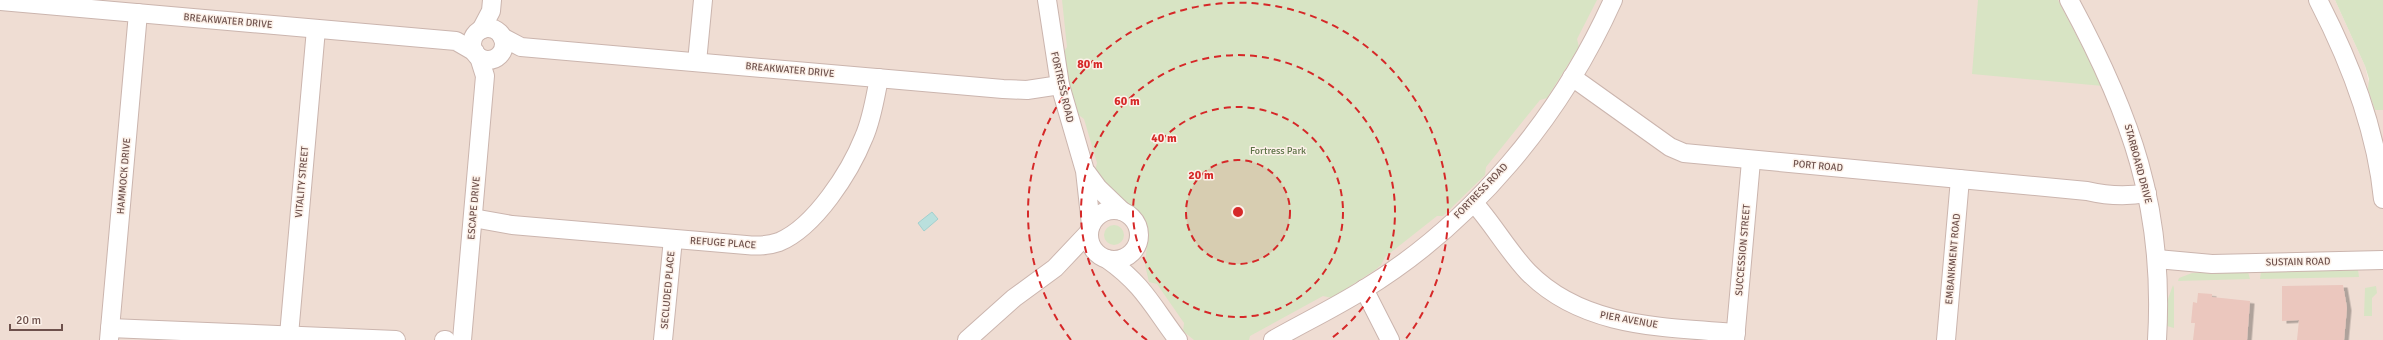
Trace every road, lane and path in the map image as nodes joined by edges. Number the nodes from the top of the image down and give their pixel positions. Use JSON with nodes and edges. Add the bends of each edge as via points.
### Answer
{"nodes":[{"id":1,"x":703,"y":0,"type":"edge"},
{"id":2,"x":1047,"y":0,"type":"edge"},
{"id":3,"x":1613,"y":0,"type":"edge"},
{"id":4,"x":2069,"y":0,"type":"edge"},
{"id":5,"x":2318,"y":0,"type":"edge"},
{"id":6,"x":0,"y":1,"type":"edge"},
{"id":7,"x":492,"y":6,"type":"edge"},
{"id":8,"x":138,"y":13,"type":"junction"},
{"id":9,"x":316,"y":28,"type":"junction"},
{"id":10,"x":479,"y":31,"type":"junction"},
{"id":11,"x":501,"y":35,"type":"junction"},
{"id":12,"x":456,"y":41,"type":"junction"},
{"id":13,"x":521,"y":46,"type":"junction"},
{"id":14,"x":487,"y":55,"type":"junction"},
{"id":15,"x":697,"y":62,"type":"junction"},
{"id":16,"x":879,"y":78,"type":"junction"},
{"id":17,"x":1572,"y":78,"type":"junction"},
{"id":18,"x":1060,"y":85,"type":"junction"},
{"id":19,"x":1751,"y":161,"type":"junction"},
{"id":20,"x":1085,"y":171,"type":"junction"},
{"id":21,"x":1960,"y":179,"type":"junction"},
{"id":22,"x":2145,"y":185,"type":"junction"},
{"id":23,"x":2383,"y":199,"type":"edge"},
{"id":24,"x":1474,"y":202,"type":"junction"},
{"id":25,"x":1122,"y":211,"type":"junction"},
{"id":26,"x":472,"y":221,"type":"junction"},
{"id":27,"x":1090,"y":228,"type":"junction"},
{"id":28,"x":673,"y":239,"type":"junction"},
{"id":29,"x":1136,"y":245,"type":"junction"},
{"id":30,"x":1104,"y":258,"type":"junction"},
{"id":31,"x":2383,"y":260,"type":"edge"},
{"id":32,"x":2157,"y":266,"type":"junction"},
{"id":33,"x":1055,"y":268,"type":"junction"},
{"id":34,"x":1364,"y":289,"type":"junction"},
{"id":35,"x":1145,"y":292,"type":"junction"},
{"id":36,"x":110,"y":334,"type":"edge"},
{"id":37,"x":289,"y":335,"type":"junction"},
{"id":38,"x":1735,"y":336,"type":"edge"},
{"id":39,"x":396,"y":340,"type":"edge"},
{"id":40,"x":462,"y":340,"type":"edge"},
{"id":41,"x":663,"y":340,"type":"edge"},
{"id":42,"x":968,"y":340,"type":"edge"},
{"id":43,"x":1178,"y":340,"type":"edge"},
{"id":44,"x":1273,"y":340,"type":"edge"},
{"id":45,"x":1390,"y":340,"type":"edge"},
{"id":46,"x":1946,"y":340,"type":"edge"},
{"id":47,"x":2157,"y":340,"type":"edge"}],
"edges":[{"from":1,"to":15,"type":"street"},
{"from":2,"to":18,"type":"street","name":"FORTRESS ROAD"},
{"from":3,"to":17,"type":"street","name":"FORTRESS ROAD"},
{"from":4,"to":22,"type":"street","name":"STARBOARD DRIVE","via":[[2096,49],[2121,105]]},
{"from":5,"to":23,"type":"street","via":[[2341,47],[2361,99],[2375,152]]},
{"from":6,"to":8,"type":"street","name":"BREAKWATER DRIVE"},
{"from":7,"to":10,"type":"street"},
{"from":7,"to":11,"type":"street"},
{"from":8,"to":9,"type":"street","name":"BREAKWATER DRIVE"},
{"from":8,"to":36,"type":"street","name":"HAMMOCK DRIVE"},
{"from":9,"to":12,"type":"street","name":"BREAKWATER DRIVE"},
{"from":9,"to":37,"type":"street","name":"VITALITY STREET"},
{"from":10,"to":11,"type":"street","via":[[491,28]]},
{"from":10,"to":12,"type":"street","name":"BREAKWATER DRIVE"},
{"from":10,"to":14,"type":"street","via":[[473,43]]},
{"from":11,"to":13,"type":"street","name":"BREAKWATER DRIVE"},
{"from":11,"to":14,"type":"street","via":[[504,46]]},
{"from":12,"to":14,"type":"street","name":"BREAKWATER DRIVE"},
{"from":13,"to":14,"type":"street","name":"BREAKWATER DRIVE"},
{"from":13,"to":15,"type":"street","name":"BREAKWATER DRIVE"},
{"from":14,"to":26,"type":"street","name":"ESCAPE DRIVE"},
{"from":15,"to":16,"type":"street","name":"BREAKWATER DRIVE"},
{"from":16,"to":18,"type":"street","name":"BREAKWATER DRIVE","via":[[1018,90]]},
{"from":16,"to":28,"type":"street","name":"REFUGE PLACE","via":[[871,116],[856,155],[824,204],[797,232],[778,242],[757,246]]},
{"from":17,"to":19,"type":"street","name":"PORT ROAD","via":[[1676,151]]},
{"from":17,"to":24,"type":"street","name":"FORTRESS ROAD","via":[[1524,145]]},
{"from":18,"to":20,"type":"street","name":"FORTRESS ROAD"},
{"from":19,"to":21,"type":"street","name":"PORT ROAD"},
{"from":19,"to":38,"type":"street","name":"SUCCESSION STREET"},
{"from":20,"to":25,"type":"street","name":"FORTRESS ROAD","via":[[1098,188]]},
{"from":20,"to":27,"type":"street","name":"FORTRESS ROAD"},
{"from":21,"to":22,"type":"street","name":"PORT ROAD","via":[[2087,190],[2127,184]]},
{"from":21,"to":46,"type":"street","name":"EMBANKMENT ROAD"},
{"from":22,"to":32,"type":"street","name":"STARBOARD DRIVE"},
{"from":24,"to":34,"type":"street","name":"FORTRESS ROAD","via":[[1426,244]]},
{"from":24,"to":38,"type":"street","name":"PIER AVENUE","via":[[1527,270],[1549,290],[1580,309],[1622,321]]},
{"from":25,"to":27,"type":"street","via":[[1107,211],[1095,218]]},
{"from":25,"to":29,"type":"street","via":[[1137,225],[1139,232]]},
{"from":26,"to":28,"type":"street","name":"REFUGE PLACE","via":[[488,220],[493,223]]},
{"from":26,"to":40,"type":"street","name":"ESCAPE DRIVE"},
{"from":27,"to":30,"type":"street","via":[[1091,246]]},
{"from":27,"to":33,"type":"street"},
{"from":28,"to":41,"type":"street","name":"SECLUDED PLACE"},
{"from":29,"to":30,"type":"street","via":[[1128,256],[1114,260]]},
{"from":29,"to":35,"type":"street"},
{"from":30,"to":33,"type":"street"},
{"from":30,"to":35,"type":"street","via":[[1132,278]]},
{"from":31,"to":32,"type":"street","name":"SUSTAIN ROAD"},
{"from":32,"to":47,"type":"street","name":"STARBOARD DRIVE"},
{"from":33,"to":42,"type":"street","via":[[1014,298]]},
{"from":34,"to":44,"type":"street","name":"FORTRESS ROAD"},
{"from":34,"to":45,"type":"street"},
{"from":35,"to":43,"type":"street"},
{"from":36,"to":37,"type":"street"},
{"from":37,"to":39,"type":"street"}]}
